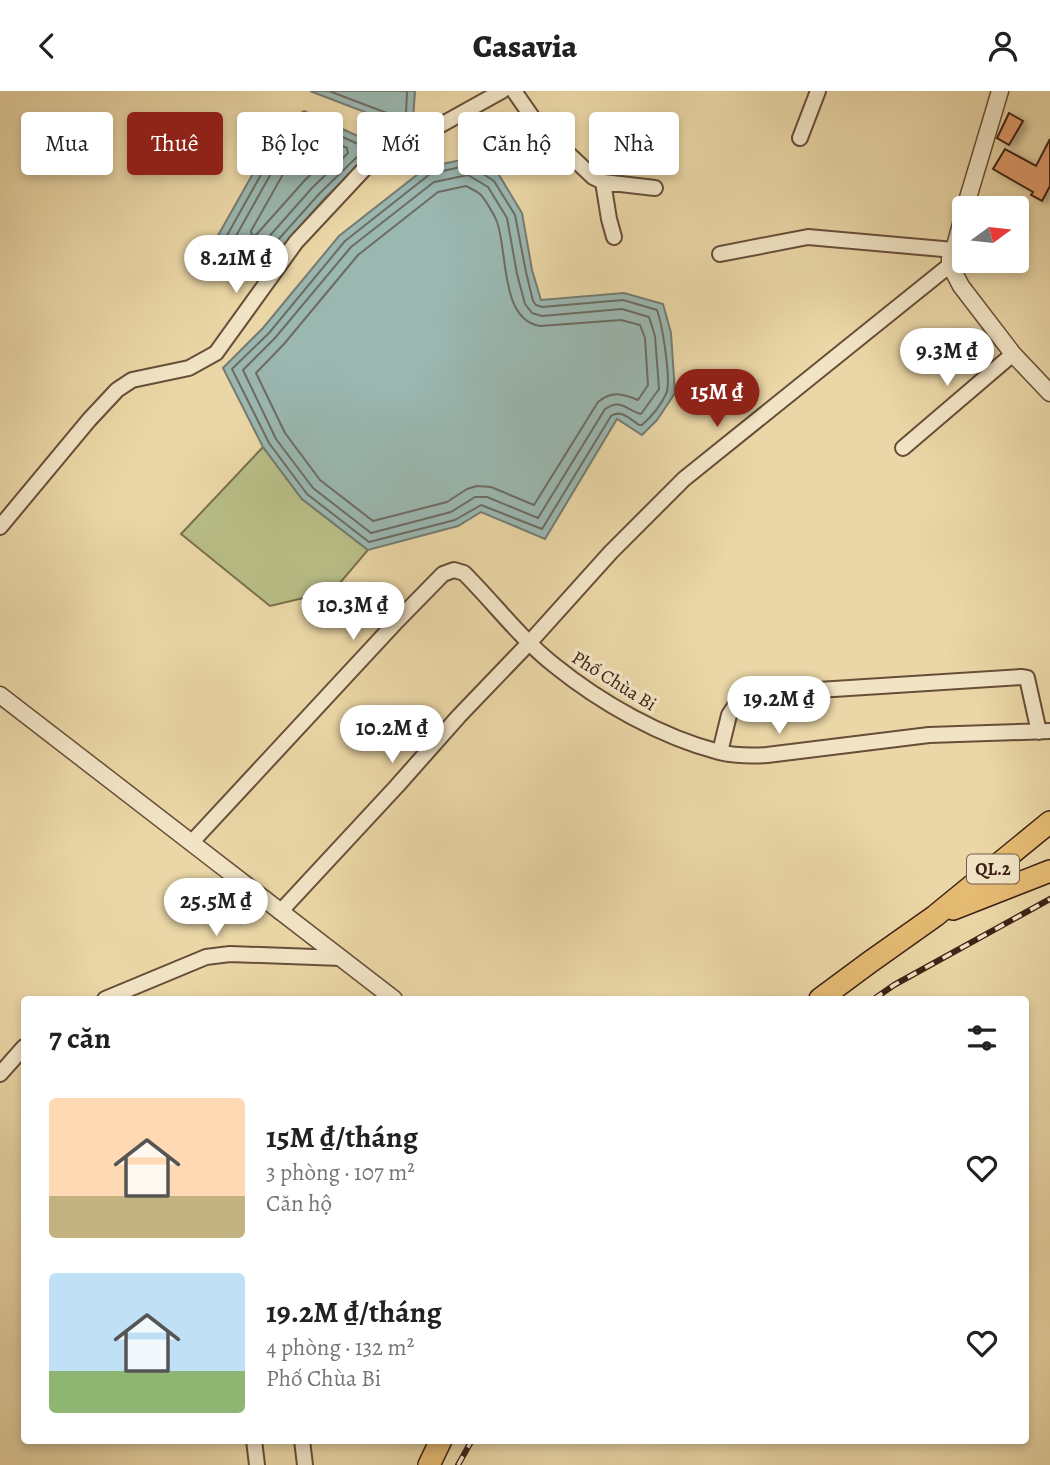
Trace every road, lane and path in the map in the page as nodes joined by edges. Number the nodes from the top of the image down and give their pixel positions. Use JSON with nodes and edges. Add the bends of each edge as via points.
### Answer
{"nodes":[{"id":1,"x":502,"y":91,"type":"edge"},
{"id":2,"x":514,"y":91,"type":"edge"},
{"id":3,"x":818,"y":91,"type":"edge"},
{"id":4,"x":1000,"y":91,"type":"edge"},
{"id":5,"x":800,"y":138,"type":"dead end"},
{"id":6,"x":603,"y":182,"type":"junction"},
{"id":7,"x":655,"y":188,"type":"dead end"},
{"id":8,"x":969,"y":196,"type":"edge"},
{"id":9,"x":614,"y":237,"type":"dead end"},
{"id":10,"x":720,"y":254,"type":"dead end"},
{"id":11,"x":952,"y":257,"type":"joint"},
{"id":12,"x":957,"y":273,"type":"edge"},
{"id":13,"x":1013,"y":354,"type":"junction"},
{"id":14,"x":1050,"y":393,"type":"edge"},
{"id":15,"x":903,"y":448,"type":"dead end"},
{"id":16,"x":0,"y":527,"type":"edge"},
{"id":17,"x":530,"y":642,"type":"junction"},
{"id":18,"x":0,"y":695,"type":"edge"},
{"id":19,"x":1044,"y":731,"type":"edge"},
{"id":20,"x":720,"y":752,"type":"junction"},
{"id":21,"x":1050,"y":822,"type":"edge"},
{"id":22,"x":191,"y":843,"type":"junction"},
{"id":23,"x":1050,"y":871,"type":"edge"},
{"id":24,"x":280,"y":912,"type":"junction"},
{"id":25,"x":935,"y":916,"type":"junction"},
{"id":26,"x":341,"y":958,"type":"junction"},
{"id":27,"x":112,"y":996,"type":"edge"},
{"id":28,"x":390,"y":996,"type":"edge"},
{"id":29,"x":824,"y":996,"type":"edge"},
{"id":30,"x":21,"y":1050,"type":"edge"},
{"id":31,"x":0,"y":1074,"type":"edge"},
{"id":32,"x":254,"y":1444,"type":"edge"},
{"id":33,"x":302,"y":1444,"type":"edge"},
{"id":34,"x":438,"y":1444,"type":"edge"},
{"id":35,"x":257,"y":1465,"type":"edge"},
{"id":36,"x":305,"y":1465,"type":"edge"},
{"id":37,"x":429,"y":1465,"type":"edge"}],
"edges":[{"from":1,"to":16,"type":"street","via":[[367,166],[296,242],[216,353],[189,368],[132,380],[117,390]]},
{"from":2,"to":6,"type":"street","via":[[537,124]]},
{"from":3,"to":5,"type":"street"},
{"from":4,"to":8,"type":"street"},
{"from":6,"to":7,"type":"street"},
{"from":6,"to":9,"type":"street"},
{"from":10,"to":11,"type":"street","via":[[808,237]]},
{"from":11,"to":17,"type":"street","via":[[684,479]]},
{"from":12,"to":13,"type":"street","via":[[961,286]]},
{"from":13,"to":14,"type":"street"},
{"from":13,"to":15,"type":"street"},
{"from":17,"to":20,"type":"street","name":"Phố Chùa Bi","via":[[553,664],[637,720]]},
{"from":17,"to":22,"type":"street","name":"Phố Chùa Bi","via":[[464,573],[454,570],[443,575]]},
{"from":17,"to":24,"type":"street"},
{"from":18,"to":22,"type":"street"},
{"from":19,"to":20,"type":"street","name":"Phố Chùa Bi","via":[[935,735],[767,755]]},
{"from":19,"to":20,"type":"street","via":[[1027,678],[945,681],[787,693],[743,702],[729,715]]},
{"from":21,"to":25,"type":"main road","number":"QL.2"},
{"from":22,"to":24,"type":"street"},
{"from":23,"to":25,"type":"main road","number":"QL.2"},
{"from":24,"to":26,"type":"street"},
{"from":25,"to":29,"type":"main road","number":"QL.2"},
{"from":26,"to":27,"type":"street","via":[[206,957]]},
{"from":26,"to":28,"type":"street"},
{"from":30,"to":31,"type":"street"},
{"from":32,"to":35,"type":"street"},
{"from":33,"to":36,"type":"street"},
{"from":34,"to":37,"type":"main road"}]}
